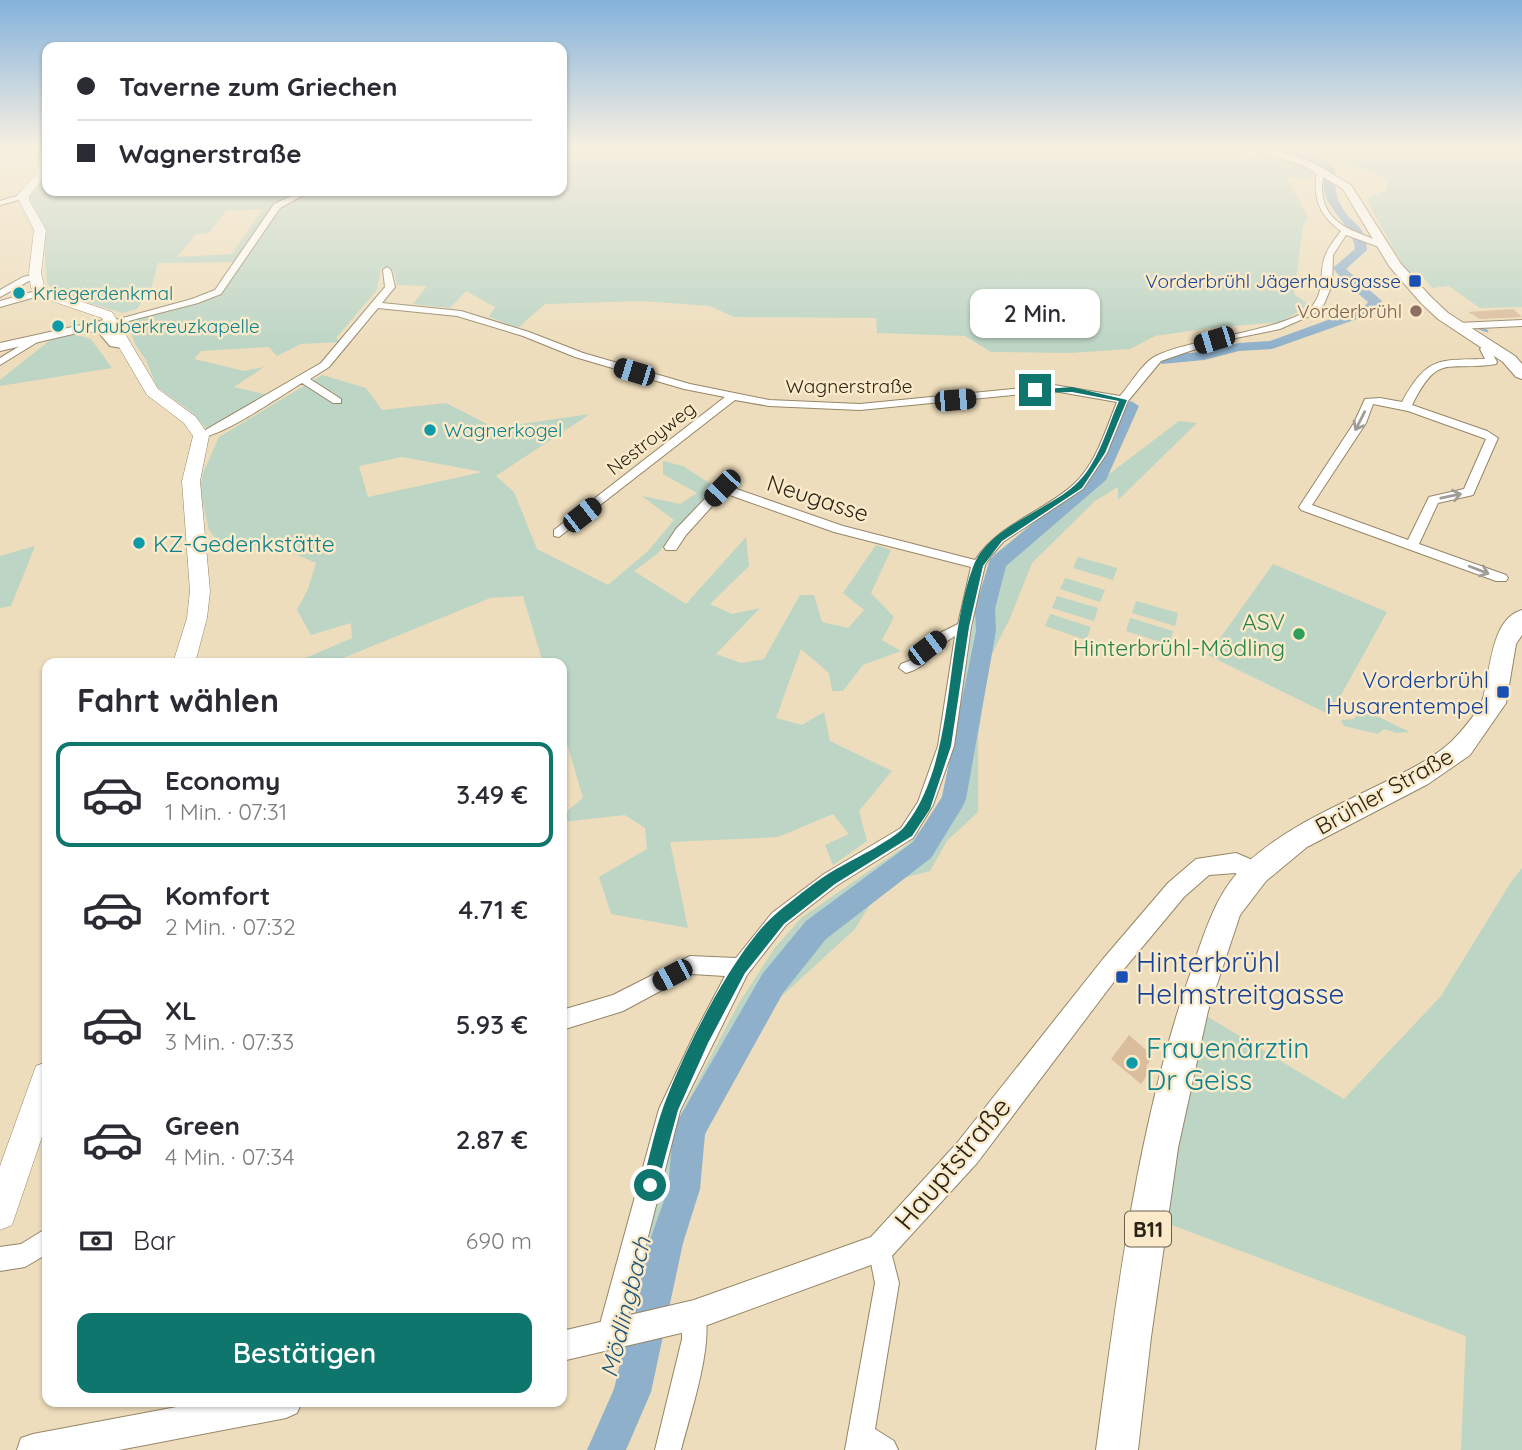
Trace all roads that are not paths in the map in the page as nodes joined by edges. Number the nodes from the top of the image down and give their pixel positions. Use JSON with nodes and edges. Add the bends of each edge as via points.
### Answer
{"nodes":[{"id":1,"x":31,"y":214,"type":"edge"},
{"id":2,"x":272,"y":214,"type":"edge"},
{"id":3,"x":1330,"y":214,"type":"edge"},
{"id":4,"x":1364,"y":214,"type":"edge"},
{"id":5,"x":1349,"y":233,"type":"junction"},
{"id":6,"x":1382,"y":245,"type":"junction"},
{"id":7,"x":387,"y":270,"type":"dead end"},
{"id":8,"x":36,"y":277,"type":"junction"},
{"id":9,"x":43,"y":292,"type":"junction"},
{"id":10,"x":0,"y":294,"type":"edge"},
{"id":11,"x":0,"y":304,"type":"edge"},
{"id":12,"x":377,"y":305,"type":"junction"},
{"id":13,"x":113,"y":322,"type":"junction"},
{"id":14,"x":1522,"y":323,"type":"edge"},
{"id":15,"x":1458,"y":326,"type":"junction"},
{"id":16,"x":75,"y":329,"type":"junction"},
{"id":17,"x":39,"y":338,"type":"junction"},
{"id":18,"x":1489,"y":345,"type":"junction"},
{"id":19,"x":124,"y":346,"type":"junction"},
{"id":20,"x":0,"y":348,"type":"edge"},
{"id":21,"x":0,"y":362,"type":"edge"},
{"id":22,"x":1522,"y":374,"type":"edge"},
{"id":23,"x":305,"y":380,"type":"junction"},
{"id":24,"x":732,"y":397,"type":"junction"},
{"id":25,"x":1123,"y":400,"type":"junction"},
{"id":26,"x":337,"y":401,"type":"dead end"},
{"id":27,"x":1405,"y":408,"type":"junction"},
{"id":28,"x":201,"y":436,"type":"junction"},
{"id":29,"x":559,"y":533,"type":"dead end"},
{"id":30,"x":1412,"y":545,"type":"junction"},
{"id":31,"x":671,"y":547,"type":"dead end"},
{"id":32,"x":978,"y":565,"type":"junction"},
{"id":33,"x":1500,"y":578,"type":"dead end"},
{"id":34,"x":1522,"y":618,"type":"edge"},
{"id":35,"x":964,"y":627,"type":"junction"},
{"id":36,"x":185,"y":658,"type":"edge"},
{"id":37,"x":906,"y":668,"type":"dead end"},
{"id":38,"x":1256,"y":872,"type":"junction"},
{"id":39,"x":740,"y":968,"type":"junction"},
{"id":40,"x":567,"y":1019,"type":"edge"},
{"id":41,"x":42,"y":1091,"type":"edge"},
{"id":42,"x":0,"y":1213,"type":"edge"},
{"id":43,"x":42,"y":1243,"type":"edge"},
{"id":44,"x":880,"y":1248,"type":"junction"},
{"id":45,"x":0,"y":1259,"type":"edge"},
{"id":46,"x":680,"y":1319,"type":"junction"},
{"id":47,"x":618,"y":1333,"type":"junction"},
{"id":48,"x":567,"y":1345,"type":"edge"},
{"id":49,"x":260,"y":1407,"type":"edge"},
{"id":50,"x":860,"y":1443,"type":"edge"},
{"id":51,"x":33,"y":1450,"type":"edge"},
{"id":52,"x":668,"y":1450,"type":"edge"},
{"id":53,"x":885,"y":1450,"type":"edge"},
{"id":54,"x":1117,"y":1450,"type":"edge"}],
"edges":[{"from":1,"to":8,"type":"main road","via":[[40,230]]},
{"from":2,"to":13,"type":"street","via":[[218,292]]},
{"from":3,"to":5,"type":"street"},
{"from":4,"to":6,"type":"main road"},
{"from":5,"to":6,"type":"street"},
{"from":5,"to":25,"type":"street","via":[[1329,255],[1327,285],[1311,312],[1277,327],[1168,354],[1152,364]]},
{"from":6,"to":15,"type":"main road","via":[[1426,300]]},
{"from":7,"to":12,"type":"street","via":[[390,287]]},
{"from":8,"to":9,"type":"main road"},
{"from":8,"to":10,"type":"street"},
{"from":9,"to":11,"type":"street"},
{"from":9,"to":13,"type":"main road","via":[[99,310]]},
{"from":12,"to":23,"type":"street","via":[[336,354]]},
{"from":12,"to":24,"type":"street","name":"Wagnerstraße","via":[[458,313],[579,355]]},
{"from":13,"to":16,"type":"street"},
{"from":13,"to":19,"type":"main road"},
{"from":14,"to":15,"type":"street"},
{"from":15,"to":18,"type":"main road"},
{"from":16,"to":17,"type":"street"},
{"from":16,"to":19,"type":"street","via":[[103,330],[114,343]]},
{"from":17,"to":20,"type":"street"},
{"from":17,"to":21,"type":"street"},
{"from":18,"to":22,"type":"main road"},
{"from":18,"to":27,"type":"street","via":[[1485,349],[1492,362],[1432,366],[1421,375]]},
{"from":19,"to":28,"type":"main road","via":[[152,392],[190,420]]},
{"from":23,"to":26,"type":"street"},
{"from":23,"to":28,"type":"street"},
{"from":24,"to":25,"type":"street","name":"Wagnerstraße","via":[[801,407],[860,407],[1054,388]]},
{"from":24,"to":29,"type":"street","name":"Nestroyweg"},
{"from":25,"to":32,"type":"street","via":[[1101,453],[1079,486],[999,539]]},
{"from":30,"to":27,"type":"street","one_way":true,"via":[[1433,500],[1469,492],[1492,438]]},
{"from":27,"to":30,"type":"street","one_way":true,"via":[[1369,401],[1360,423],[1306,507]]},
{"from":28,"to":36,"type":"main road","via":[[191,481],[200,591]]},
{"from":30,"to":33,"type":"street","one_way":true},
{"from":31,"to":32,"type":"street","name":"Neugasse","via":[[722,488],[839,529]]},
{"from":32,"to":35,"type":"street"},
{"from":34,"to":38,"type":"main road","name":"Brühler Straße","number":"B11","via":[[1505,643],[1494,703],[1461,748],[1419,777],[1297,839]]},
{"from":35,"to":37,"type":"street","via":[[948,632],[927,648],[919,663]]},
{"from":35,"to":39,"type":"street","via":[[946,746],[925,805],[907,833],[830,880],[779,919]]},
{"from":38,"to":44,"type":"street","name":"Hauptstraße","via":[[1236,863],[1204,866],[1176,890],[1102,977],[967,1153]]},
{"from":38,"to":54,"type":"main road","number":"B11","via":[[1228,908],[1192,1011],[1161,1148]]},
{"from":39,"to":40,"type":"street","via":[[690,965],[616,1004]]},
{"from":39,"to":47,"type":"street","via":[[670,1109]]},
{"from":41,"to":42,"type":"main road"},
{"from":43,"to":45,"type":"street","via":[[25,1255]]},
{"from":44,"to":46,"type":"street","name":"Hauptstraße"},
{"from":44,"to":50,"type":"street","via":[[887,1283]]},
{"from":46,"to":47,"type":"street","name":"Hauptstraße"},
{"from":46,"to":52,"type":"street","via":[[695,1339]]},
{"from":47,"to":48,"type":"street","name":"Hauptstraße"},
{"from":49,"to":51,"type":"street"},
{"from":50,"to":53,"type":"street"}]}
